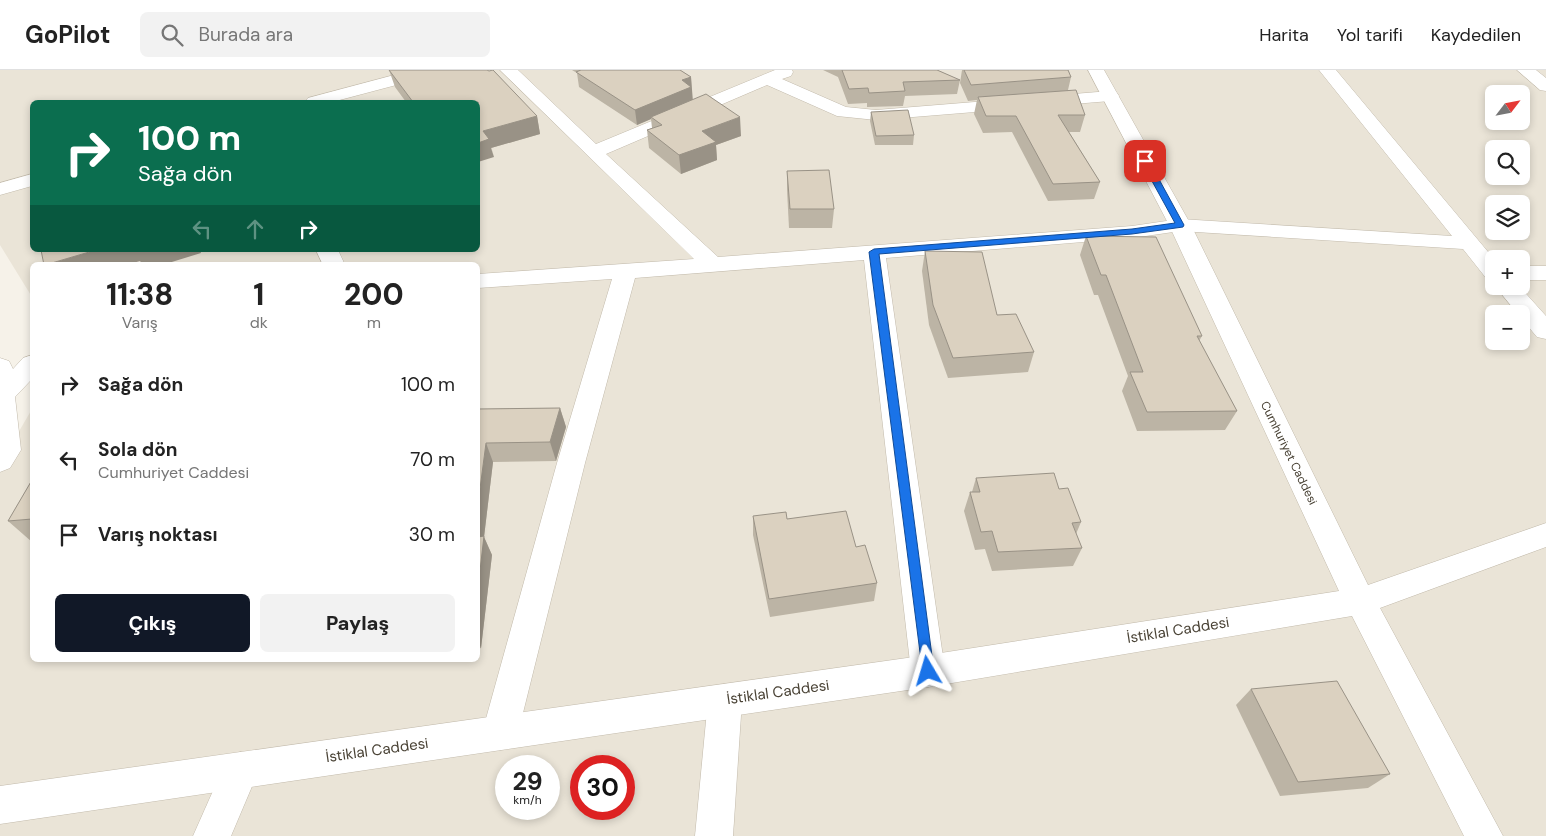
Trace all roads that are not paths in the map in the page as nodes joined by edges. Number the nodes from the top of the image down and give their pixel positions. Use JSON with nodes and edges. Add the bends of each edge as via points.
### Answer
{"nodes":[{"id":1,"x":432,"y":70,"type":"edge"},
{"id":2,"x":508,"y":70,"type":"edge"},
{"id":3,"x":789,"y":70,"type":"edge"},
{"id":4,"x":1096,"y":70,"type":"edge"},
{"id":5,"x":1327,"y":70,"type":"edge"},
{"id":6,"x":1525,"y":70,"type":"edge"},
{"id":7,"x":767,"y":79,"type":"junction"},
{"id":8,"x":1546,"y":86,"type":"edge"},
{"id":9,"x":1110,"y":96,"type":"junction"},
{"id":10,"x":321,"y":100,"type":"edge"},
{"id":11,"x":592,"y":152,"type":"junction"},
{"id":12,"x":30,"y":181,"type":"edge"},
{"id":13,"x":0,"y":189,"type":"edge"},
{"id":14,"x":1180,"y":225,"type":"junction"},
{"id":15,"x":1468,"y":243,"type":"junction"},
{"id":16,"x":874,"y":252,"type":"junction"},
{"id":17,"x":1485,"y":262,"type":"edge"},
{"id":18,"x":713,"y":265,"type":"junction"},
{"id":19,"x":626,"y":271,"type":"junction"},
{"id":20,"x":1530,"y":273,"type":"edge"},
{"id":21,"x":1546,"y":273,"type":"edge"},
{"id":22,"x":480,"y":281,"type":"edge"},
{"id":23,"x":1514,"y":295,"type":"edge"},
{"id":24,"x":1546,"y":331,"type":"edge"},
{"id":25,"x":30,"y":366,"type":"edge"},
{"id":26,"x":0,"y":367,"type":"edge"},
{"id":27,"x":2,"y":395,"type":"junction"},
{"id":28,"x":0,"y":461,"type":"edge"},
{"id":29,"x":1546,"y":535,"type":"edge"},
{"id":30,"x":1360,"y":601,"type":"junction"},
{"id":31,"x":928,"y":671,"type":"junction"},
{"id":32,"x":726,"y":700,"type":"junction"},
{"id":33,"x":500,"y":733,"type":"junction"},
{"id":34,"x":241,"y":770,"type":"junction"},
{"id":35,"x":0,"y":805,"type":"edge"},
{"id":36,"x":212,"y":836,"type":"edge"},
{"id":37,"x":714,"y":836,"type":"edge"},
{"id":38,"x":1484,"y":836,"type":"edge"}],
"edges":[{"from":1,"to":10,"type":"street"},
{"from":2,"to":11,"type":"street"},
{"from":3,"to":7,"type":"street"},
{"from":4,"to":9,"type":"street","name":"Cumhuriyet Caddesi"},
{"from":5,"to":15,"type":"street"},
{"from":6,"to":8,"type":"street"},
{"from":7,"to":9,"type":"street","via":[[843,112],[876,115]]},
{"from":7,"to":11,"type":"street"},
{"from":9,"to":14,"type":"street","name":"Cumhuriyet Caddesi"},
{"from":11,"to":18,"type":"street"},
{"from":12,"to":13,"type":"street"},
{"from":14,"to":15,"type":"street"},
{"from":14,"to":16,"type":"street","via":[[1132,232]]},
{"from":14,"to":30,"type":"street","name":"Cumhuriyet Caddesi"},
{"from":15,"to":17,"type":"street"},
{"from":16,"to":18,"type":"street"},
{"from":16,"to":31,"type":"street"},
{"from":18,"to":19,"type":"street"},
{"from":19,"to":22,"type":"street"},
{"from":19,"to":33,"type":"street","via":[[571,463]]},
{"from":20,"to":21,"type":"street"},
{"from":23,"to":24,"type":"street"},
{"from":25,"to":27,"type":"street"},
{"from":26,"to":27,"type":"street"},
{"from":27,"to":28,"type":"street","via":[[7,450]]},
{"from":29,"to":30,"type":"street","name":"İstiklal Caddesi"},
{"from":30,"to":31,"type":"street","name":"İstiklal Caddesi"},
{"from":30,"to":38,"type":"street","name":"Cumhuriyet Caddesi"},
{"from":31,"to":32,"type":"street","name":"İstiklal Caddesi"},
{"from":32,"to":33,"type":"street","name":"İstiklal Caddesi"},
{"from":32,"to":37,"type":"street"},
{"from":33,"to":34,"type":"street","name":"İstiklal Caddesi"},
{"from":34,"to":35,"type":"street","name":"İstiklal Caddesi"},
{"from":34,"to":36,"type":"street"}]}
